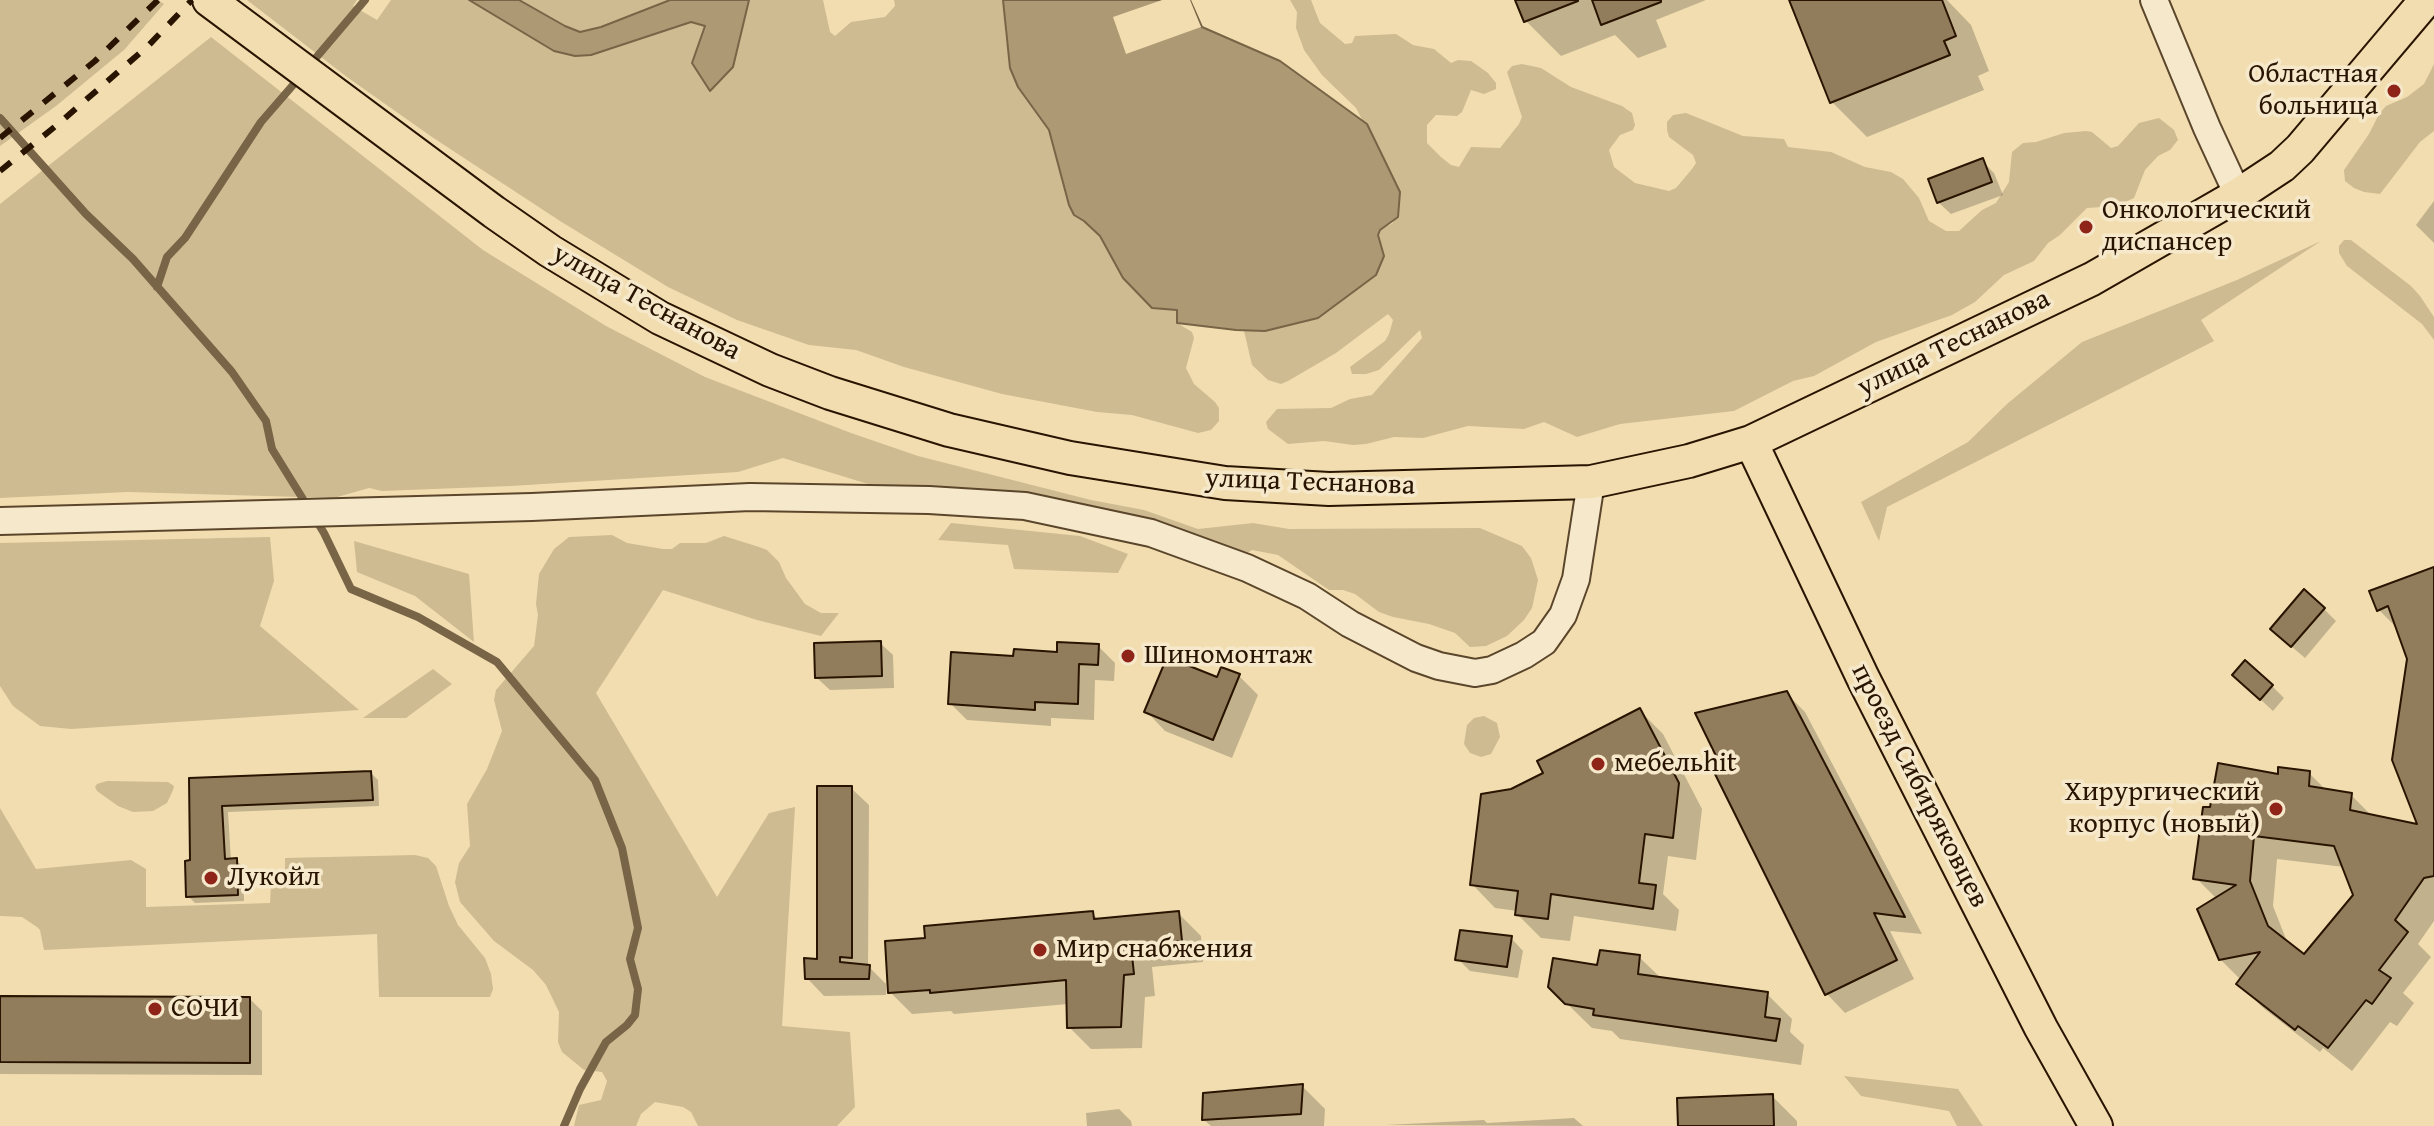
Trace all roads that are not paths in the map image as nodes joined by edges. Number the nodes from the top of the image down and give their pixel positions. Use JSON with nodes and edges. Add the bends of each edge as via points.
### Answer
{"nodes":[{"id":1,"x":209,"y":0,"type":"edge"},
{"id":2,"x":2154,"y":0,"type":"edge"},
{"id":3,"x":2426,"y":0,"type":"edge"},
{"id":4,"x":2238,"y":195,"type":"junction"},
{"id":5,"x":1751,"y":442,"type":"junction"},
{"id":6,"x":1591,"y":482,"type":"junction"},
{"id":7,"x":0,"y":521,"type":"edge"},
{"id":8,"x":2096,"y":1126,"type":"edge"}],
"edges":[{"from":1,"to":6,"type":"main road","name":"улица Теснанова","via":[[527,235],[660,318],[830,393],[949,430],[1070,458],[1225,483],[1329,489]]},
{"from":2,"to":4,"type":"street"},
{"from":3,"to":4,"type":"main road","name":"улица Теснанова","via":[[2310,138],[2282,166]]},
{"from":4,"to":5,"type":"main road","name":"улица Теснанова","via":[[2092,279]]},
{"from":5,"to":6,"type":"main road","name":"улица Теснанова"},
{"from":5,"to":8,"type":"main road","name":"проезд Сибиряковцев","via":[[1863,678]]},
{"from":6,"to":7,"type":"street","via":[[1576,579],[1563,615],[1544,642],[1511,663],[1475,673],[1416,658],[1247,568],[1165,538],[1025,506],[750,497]]}]}
